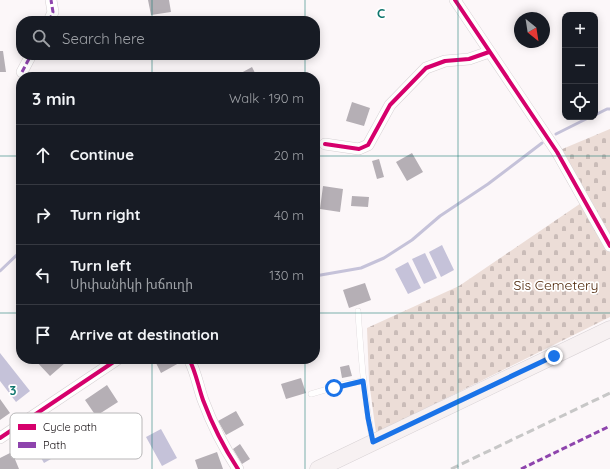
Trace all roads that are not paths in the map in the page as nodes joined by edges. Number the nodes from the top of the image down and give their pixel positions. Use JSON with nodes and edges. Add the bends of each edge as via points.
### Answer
{"nodes":[{"id":1,"x":51,"y":0,"type":"edge"},
{"id":2,"x":455,"y":0,"type":"edge"},
{"id":3,"x":51,"y":16,"type":"edge"},
{"id":4,"x":490,"y":52,"type":"junction"},
{"id":5,"x":28,"y":60,"type":"edge"},
{"id":6,"x":22,"y":72,"type":"dead end"},
{"id":7,"x":326,"y":144,"type":"dead end"},
{"id":8,"x":608,"y":239,"type":"edge"},
{"id":9,"x":358,"y":311,"type":"dead end"},
{"id":10,"x":610,"y":329,"type":"edge"},
{"id":11,"x":111,"y":364,"type":"edge"},
{"id":12,"x":192,"y":364,"type":"edge"},
{"id":13,"x":363,"y":381,"type":"junction"},
{"id":14,"x":311,"y":394,"type":"dead end"},
{"id":15,"x":37,"y":413,"type":"edge"},
{"id":16,"x":10,"y":431,"type":"edge"},
{"id":17,"x":0,"y":438,"type":"edge"},
{"id":18,"x":373,"y":442,"type":"junction"},
{"id":19,"x":238,"y":469,"type":"edge"},
{"id":20,"x":318,"y":469,"type":"edge"}],
"edges":[{"from":1,"to":3,"type":"street"},
{"from":2,"to":4,"type":"street"},
{"from":4,"to":7,"type":"street","via":[[469,59],[445,60],[426,68],[390,105],[368,145],[358,149]]},
{"from":4,"to":8,"type":"street","via":[[557,152]]},
{"from":5,"to":6,"type":"street"},
{"from":9,"to":13,"type":"lane"},
{"from":10,"to":18,"type":"main road"},
{"from":11,"to":15,"type":"street"},
{"from":12,"to":19,"type":"street","via":[[207,408],[226,450]]},
{"from":13,"to":14,"type":"lane"},
{"from":13,"to":18,"type":"lane"},
{"from":16,"to":17,"type":"street"},
{"from":18,"to":20,"type":"main road"}]}
